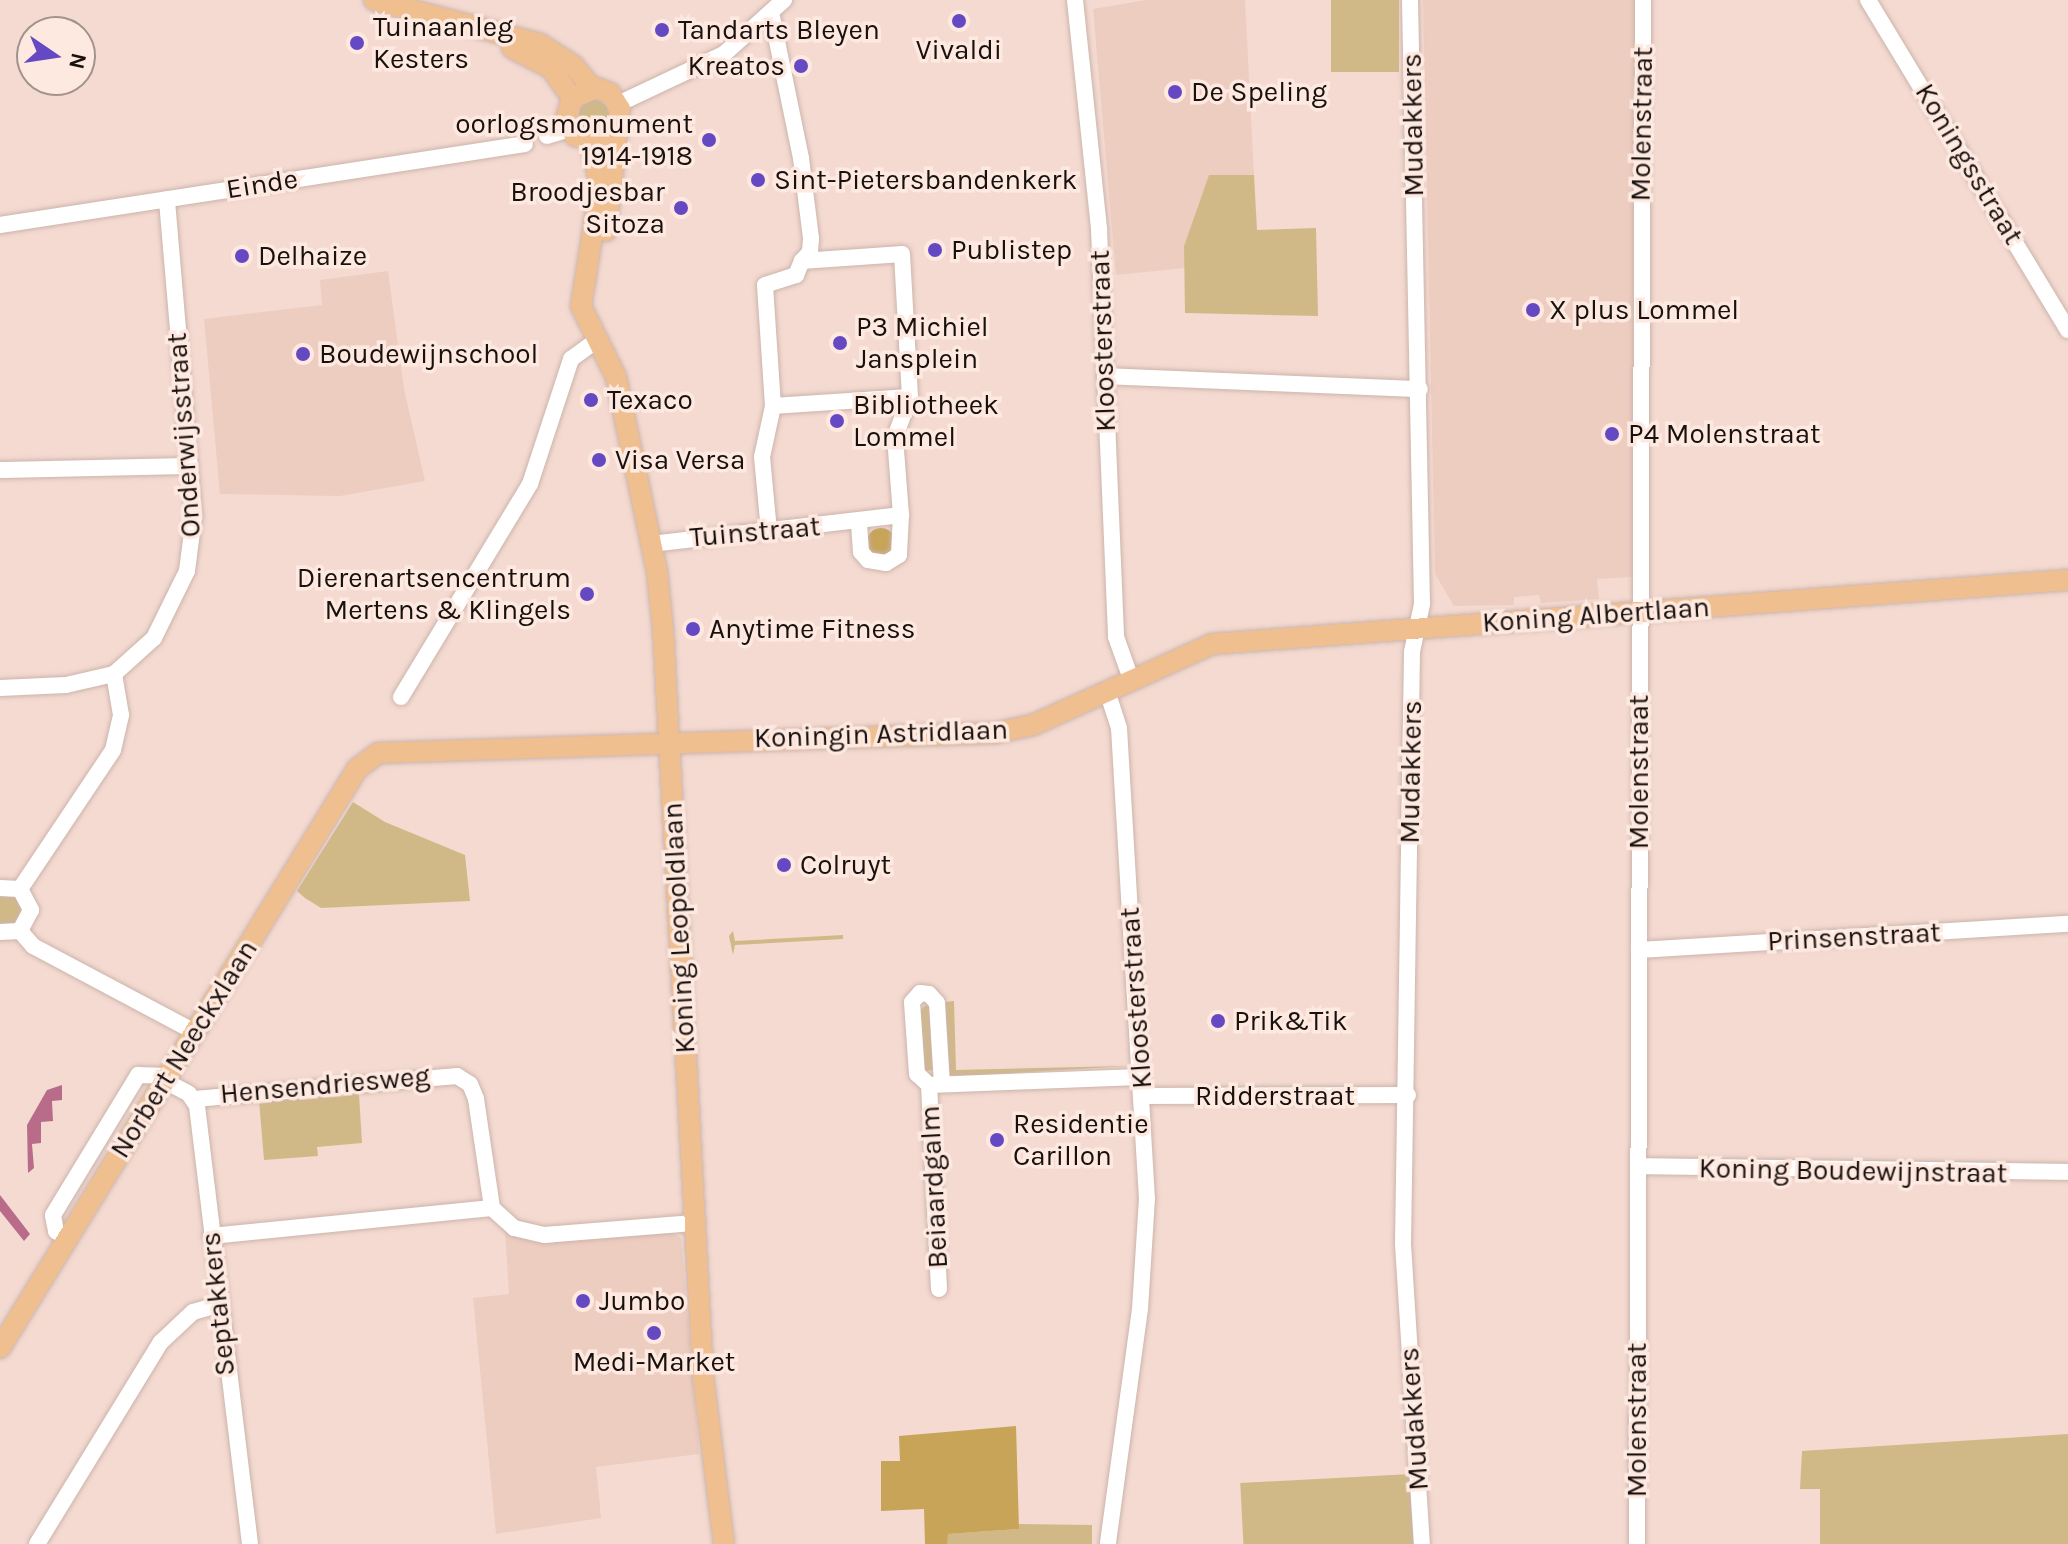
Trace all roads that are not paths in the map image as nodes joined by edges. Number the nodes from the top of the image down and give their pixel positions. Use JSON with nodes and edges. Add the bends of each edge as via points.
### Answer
{"nodes":[{"id":1,"x":374,"y":0,"type":"edge"},
{"id":2,"x":784,"y":0,"type":"edge"},
{"id":3,"x":1075,"y":0,"type":"edge"},
{"id":4,"x":1410,"y":0,"type":"edge"},
{"id":5,"x":1643,"y":0,"type":"edge"},
{"id":6,"x":1868,"y":0,"type":"edge"},
{"id":7,"x":771,"y":12,"type":"junction"},
{"id":8,"x":480,"y":31,"type":"junction"},
{"id":9,"x":591,"y":87,"type":"junction"},
{"id":10,"x":572,"y":98,"type":"junction"},
{"id":11,"x":618,"y":104,"type":"junction"},
{"id":12,"x":570,"y":129,"type":"junction"},
{"id":13,"x":615,"y":131,"type":"junction"},
{"id":14,"x":547,"y":136,"type":"dead end"},
{"id":15,"x":591,"y":142,"type":"junction"},
{"id":16,"x":525,"y":144,"type":"dead end"},
{"id":17,"x":167,"y":199,"type":"junction"},
{"id":18,"x":603,"y":218,"type":"junction"},
{"id":19,"x":0,"y":225,"type":"edge"},
{"id":20,"x":802,"y":261,"type":"junction"},
{"id":21,"x":2068,"y":330,"type":"edge"},
{"id":22,"x":592,"y":332,"type":"junction"},
{"id":23,"x":1105,"y":376,"type":"junction"},
{"id":24,"x":1420,"y":389,"type":"junction"},
{"id":25,"x":910,"y":397,"type":"junction"},
{"id":26,"x":773,"y":406,"type":"junction"},
{"id":27,"x":190,"y":466,"type":"junction"},
{"id":28,"x":0,"y":470,"type":"edge"},
{"id":29,"x":901,"y":515,"type":"junction"},
{"id":30,"x":859,"y":522,"type":"junction"},
{"id":31,"x":769,"y":531,"type":"junction"},
{"id":32,"x":651,"y":544,"type":"junction"},
{"id":33,"x":2068,"y":580,"type":"edge"},
{"id":34,"x":1639,"y":612,"type":"junction"},
{"id":35,"x":1418,"y":629,"type":"junction"},
{"id":36,"x":114,"y":674,"type":"junction"},
{"id":37,"x":1131,"y":679,"type":"junction"},
{"id":38,"x":0,"y":688,"type":"edge"},
{"id":39,"x":1107,"y":691,"type":"junction"},
{"id":40,"x":401,"y":697,"type":"dead end"},
{"id":41,"x":669,"y":742,"type":"junction"},
{"id":42,"x":373,"y":755,"type":"joint"},
{"id":43,"x":0,"y":888,"type":"edge"},
{"id":44,"x":20,"y":889,"type":"junction"},
{"id":45,"x":2068,"y":924,"type":"edge"},
{"id":46,"x":20,"y":931,"type":"junction"},
{"id":47,"x":0,"y":932,"type":"edge"},
{"id":48,"x":1639,"y":950,"type":"junction"},
{"id":49,"x":195,"y":1032,"type":"junction"},
{"id":50,"x":1139,"y":1077,"type":"junction"},
{"id":51,"x":166,"y":1079,"type":"junction"},
{"id":52,"x":935,"y":1085,"type":"junction"},
{"id":53,"x":1408,"y":1095,"type":"junction"},
{"id":54,"x":1142,"y":1096,"type":"junction"},
{"id":55,"x":195,"y":1099,"type":"junction"},
{"id":56,"x":1638,"y":1166,"type":"junction"},
{"id":57,"x":2068,"y":1172,"type":"edge"},
{"id":58,"x":492,"y":1208,"type":"junction"},
{"id":59,"x":694,"y":1223,"type":"junction"},
{"id":60,"x":211,"y":1236,"type":"junction"},
{"id":61,"x":939,"y":1289,"type":"dead end"},
{"id":62,"x":218,"y":1305,"type":"junction"},
{"id":63,"x":0,"y":1348,"type":"edge"},
{"id":64,"x":37,"y":1544,"type":"edge"},
{"id":65,"x":250,"y":1544,"type":"edge"},
{"id":66,"x":724,"y":1544,"type":"edge"},
{"id":67,"x":1108,"y":1544,"type":"edge"},
{"id":68,"x":1422,"y":1544,"type":"edge"},
{"id":69,"x":1637,"y":1544,"type":"edge"}],
"edges":[{"from":1,"to":8,"type":"main road"},
{"from":2,"to":7,"type":"street"},
{"from":3,"to":23,"type":"street","name":"Kloosterstraat","via":[[1099,229]]},
{"from":4,"to":24,"type":"street","name":"Mudakkers"},
{"from":5,"to":34,"type":"street","name":"Molenstraat"},
{"from":6,"to":21,"type":"street","name":"Koningsstraat"},
{"from":7,"to":11,"type":"street","via":[[724,54]]},
{"from":7,"to":20,"type":"street","via":[[811,238],[810,252]]},
{"from":8,"to":9,"type":"main road","via":[[520,38],[558,53]]},
{"from":8,"to":10,"type":"main road","via":[[551,68]]},
{"from":9,"to":10,"type":"main road"},
{"from":9,"to":11,"type":"main road","via":[[610,93]]},
{"from":10,"to":12,"type":"main road","via":[[567,108]]},
{"from":11,"to":13,"type":"main road"},
{"from":12,"to":14,"type":"street"},
{"from":12,"to":15,"type":"main road"},
{"from":13,"to":15,"type":"main road"},
{"from":13,"to":18,"type":"main road"},
{"from":15,"to":18,"type":"main road"},
{"from":16,"to":17,"type":"street","name":"Einde"},
{"from":17,"to":19,"type":"street","name":"Einde"},
{"from":17,"to":27,"type":"street","name":"Onderwijsstraat"},
{"from":18,"to":22,"type":"main road"},
{"from":20,"to":25,"type":"street","via":[[902,254]]},
{"from":20,"to":26,"type":"street","via":[[796,275],[765,285]]},
{"from":22,"to":32,"type":"main road","name":"Koning Leopoldlaan","via":[[616,377]]},
{"from":22,"to":40,"type":"street","via":[[571,359],[530,484]]},
{"from":23,"to":24,"type":"street"},
{"from":23,"to":37,"type":"street","name":"Kloosterstraat","via":[[1116,637]]},
{"from":24,"to":35,"type":"street","name":"Mudakkers"},
{"from":25,"to":26,"type":"street"},
{"from":25,"to":29,"type":"street","via":[[895,437]]},
{"from":26,"to":31,"type":"street","via":[[762,457]]},
{"from":27,"to":28,"type":"street"},
{"from":27,"to":36,"type":"street","name":"Onderwijsstraat","via":[[194,545],[181,591],[154,638]]},
{"from":29,"to":30,"type":"street","name":"Tuinstraat"},
{"from":29,"to":30,"type":"street","name":"Tuinstraat","via":[[902,550],[886,563],[868,560],[861,552]]},
{"from":30,"to":31,"type":"street","name":"Tuinstraat"},
{"from":31,"to":32,"type":"street","name":"Tuinstraat"},
{"from":32,"to":41,"type":"main road","name":"Koning Leopoldlaan","via":[[663,629]]},
{"from":33,"to":34,"type":"main road","name":"Koning Albertlaan"},
{"from":34,"to":35,"type":"main road","name":"Koning Albertlaan"},
{"from":34,"to":48,"type":"street","name":"Molenstraat"},
{"from":35,"to":37,"type":"main road","name":"Koning Albertlaan","via":[[1212,644]]},
{"from":35,"to":53,"type":"street","name":"Mudakkers","via":[[1412,652]]},
{"from":36,"to":38,"type":"street","name":"Onderwijsstraat","via":[[66,685]]},
{"from":36,"to":44,"type":"street","via":[[121,715],[113,750]]},
{"from":37,"to":39,"type":"main road","name":"Koningin Astridlaan"},
{"from":39,"to":41,"type":"main road","name":"Koningin Astridlaan","via":[[1033,725],[995,733]]},
{"from":39,"to":50,"type":"street","name":"Kloosterstraat","via":[[1119,728]]},
{"from":41,"to":42,"type":"main road","name":"Koningin Astridlaan","via":[[403,749]]},
{"from":41,"to":59,"type":"main road","name":"Koning Leopoldlaan"},
{"from":42,"to":49,"type":"main road","name":"Norbert Neeckxlaan","via":[[357,769]]},
{"from":43,"to":44,"type":"street"},
{"from":44,"to":46,"type":"street","via":[[31,910]]},
{"from":45,"to":48,"type":"street","name":"Prinsenstraat"},
{"from":46,"to":47,"type":"street"},
{"from":46,"to":49,"type":"street","via":[[33,946]]},
{"from":48,"to":56,"type":"street","name":"Molenstraat"},
{"from":49,"to":51,"type":"main road","name":"Norbert Neeckxlaan"},
{"from":50,"to":52,"type":"street","name":"Beiaardgalm"},
{"from":50,"to":54,"type":"street","name":"Kloosterstraat"},
{"from":51,"to":55,"type":"street"},
{"from":51,"to":63,"type":"main road","name":"Norbert Neeckxlaan"},
{"from":52,"to":52,"type":"street","name":"Beiaardgalm","via":[[917,1074],[912,1002],[920,993],[937,1003]]},
{"from":52,"to":61,"type":"street","name":"Beiaardgalm"},
{"from":53,"to":54,"type":"street","name":"Ridderstraat"},
{"from":53,"to":68,"type":"street","name":"Mudakkers","via":[[1404,1257]]},
{"from":54,"to":67,"type":"street","name":"Kloosterstraat","via":[[1143,1273]]},
{"from":55,"to":58,"type":"street","name":"Hensendriesweg","via":[[457,1076],[470,1084],[476,1099]]},
{"from":55,"to":60,"type":"street","name":"Septakkers"},
{"from":56,"to":57,"type":"street","name":"Koning Boudewijnstraat"},
{"from":56,"to":69,"type":"street","name":"Molenstraat"},
{"from":58,"to":59,"type":"street","via":[[514,1228],[533,1235]]},
{"from":58,"to":60,"type":"street"},
{"from":59,"to":66,"type":"main road","name":"Koning Leopoldlaan","via":[[709,1442]]},
{"from":60,"to":62,"type":"street","name":"Septakkers"},
{"from":62,"to":64,"type":"street","via":[[193,1312],[161,1342]]},
{"from":62,"to":65,"type":"street","name":"Septakkers"}]}
